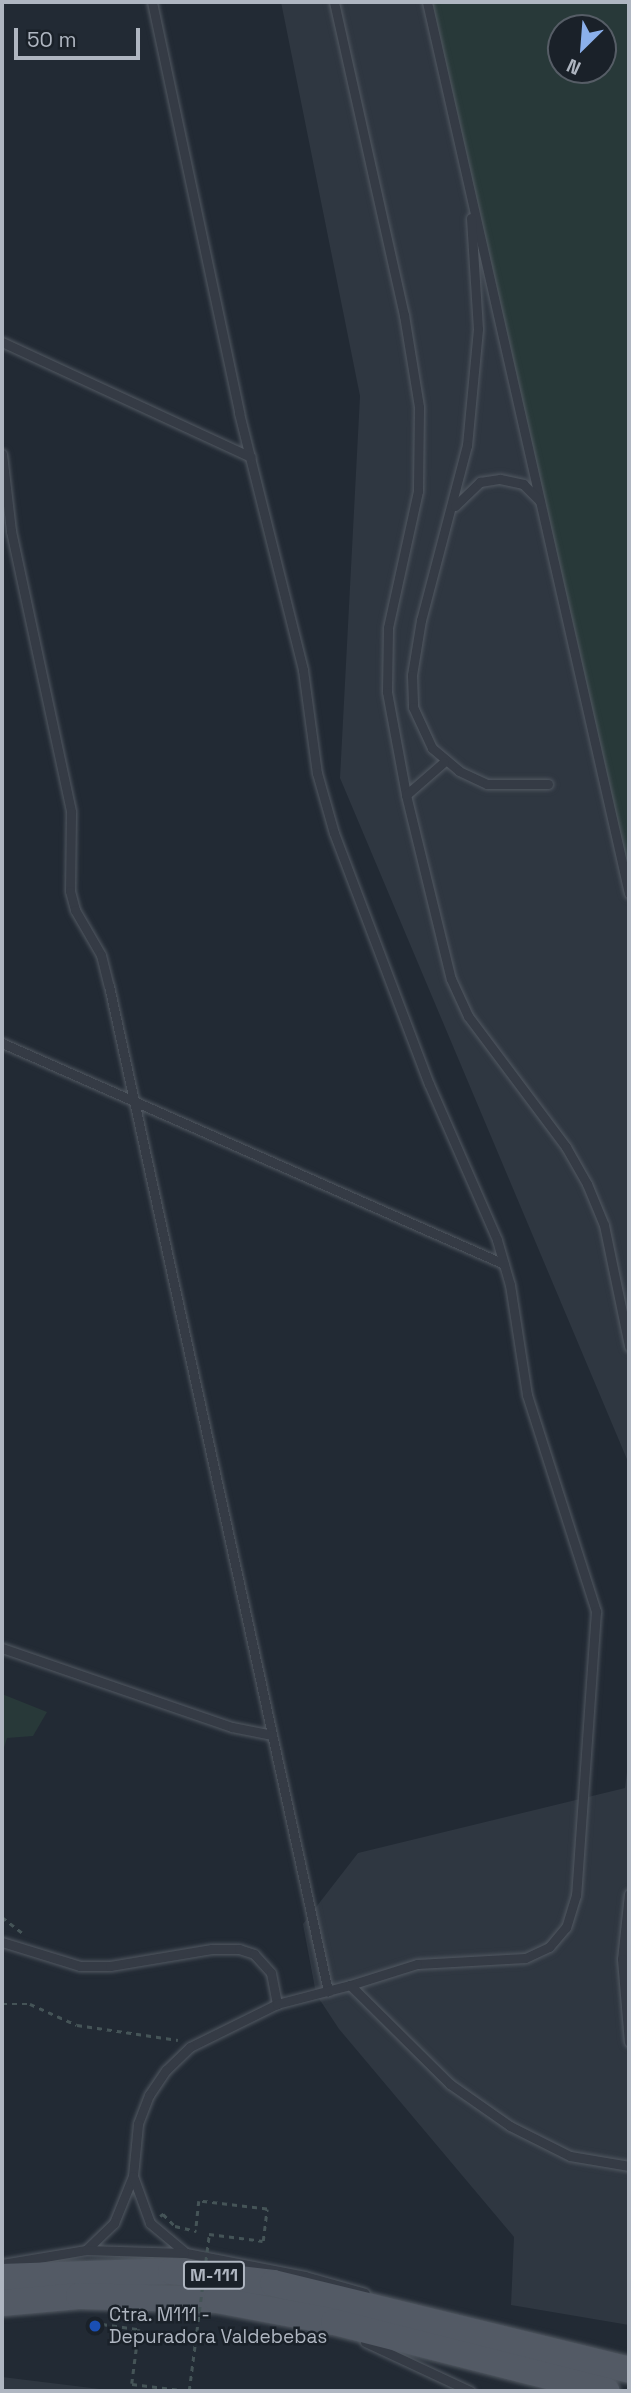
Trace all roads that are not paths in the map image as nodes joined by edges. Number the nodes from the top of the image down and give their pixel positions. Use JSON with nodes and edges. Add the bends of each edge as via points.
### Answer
{"nodes":[{"id":1,"x":152,"y":2,"type":"edge"},
{"id":2,"x":334,"y":2,"type":"edge"},
{"id":3,"x":427,"y":2,"type":"edge"},
{"id":4,"x":470,"y":191,"type":"junction"},
{"id":5,"x":2,"y":342,"type":"edge"},
{"id":6,"x":2,"y":454,"type":"edge"},
{"id":7,"x":251,"y":457,"type":"junction"},
{"id":8,"x":540,"y":501,"type":"junction"},
{"id":9,"x":453,"y":508,"type":"junction"},
{"id":10,"x":444,"y":762,"type":"junction"},
{"id":11,"x":548,"y":784,"type":"dead end"},
{"id":12,"x":406,"y":795,"type":"junction"},
{"id":13,"x":629,"y":893,"type":"edge"},
{"id":14,"x":2,"y":1043,"type":"edge"},
{"id":15,"x":135,"y":1103,"type":"junction"},
{"id":16,"x":504,"y":1264,"type":"junction"},
{"id":17,"x":629,"y":1346,"type":"edge"},
{"id":18,"x":2,"y":1648,"type":"edge"},
{"id":19,"x":272,"y":1735,"type":"junction"},
{"id":20,"x":629,"y":1894,"type":"edge"},
{"id":21,"x":2,"y":1942,"type":"edge"},
{"id":22,"x":350,"y":1985,"type":"junction"},
{"id":23,"x":328,"y":1991,"type":"junction"},
{"id":24,"x":278,"y":2004,"type":"junction"},
{"id":25,"x":629,"y":2042,"type":"edge"},
{"id":26,"x":629,"y":2165,"type":"edge"},
{"id":27,"x":133,"y":2176,"type":"junction"},
{"id":28,"x":86,"y":2250,"type":"junction"},
{"id":29,"x":186,"y":2253,"type":"junction"},
{"id":30,"x":2,"y":2264,"type":"edge"},
{"id":31,"x":2,"y":2277,"type":"edge"},
{"id":32,"x":2,"y":2303,"type":"edge"},
{"id":33,"x":422,"y":2317,"type":"junction"},
{"id":34,"x":334,"y":2322,"type":"junction"},
{"id":35,"x":629,"y":2370,"type":"edge"},
{"id":36,"x":470,"y":2391,"type":"edge"},
{"id":37,"x":606,"y":2391,"type":"edge"}],
"edges":[{"from":1,"to":7,"type":"lane"},
{"from":2,"to":12,"type":"lane","via":[[404,315],[419,407],[418,491],[387,628],[387,692]]},
{"from":3,"to":4,"type":"lane"},
{"from":4,"to":8,"type":"lane"},
{"from":4,"to":9,"type":"lane","via":[[478,329],[467,445]]},
{"from":5,"to":7,"type":"lane"},
{"from":6,"to":15,"type":"lane","via":[[11,531],[71,812],[70,891],[75,910],[101,956]]},
{"from":7,"to":16,"type":"lane","via":[[287,596],[317,773],[334,832],[429,1084]]},
{"from":8,"to":9,"type":"lane","via":[[523,484],[500,479],[467,490]]},
{"from":8,"to":13,"type":"lane"},
{"from":9,"to":10,"type":"lane","via":[[421,620],[412,675],[413,707],[423,733]]},
{"from":10,"to":11,"type":"lane","via":[[487,784]]},
{"from":10,"to":12,"type":"lane"},
{"from":12,"to":17,"type":"lane","via":[[451,979],[468,1016],[566,1147],[587,1184],[604,1225]]},
{"from":14,"to":15,"type":"lane"},
{"from":15,"to":16,"type":"lane"},
{"from":15,"to":19,"type":"lane"},
{"from":16,"to":22,"type":"lane","via":[[527,1395],[596,1611],[572,1911],[558,1938],[539,1954],[417,1964]]},
{"from":18,"to":19,"type":"lane","via":[[232,1727]]},
{"from":19,"to":23,"type":"lane"},
{"from":20,"to":25,"type":"lane","via":[[622,1959]]},
{"from":21,"to":24,"type":"lane","via":[[80,1966],[239,1949],[254,1954],[271,1973]]},
{"from":22,"to":23,"type":"lane"},
{"from":22,"to":26,"type":"lane","via":[[450,2084],[510,2126],[570,2156]]},
{"from":23,"to":24,"type":"lane"},
{"from":24,"to":27,"type":"lane","via":[[190,2047],[149,2095],[138,2124]]},
{"from":27,"to":28,"type":"lane","via":[[114,2222]]},
{"from":27,"to":29,"type":"lane","number":"M-111","via":[[150,2223]]},
{"from":28,"to":29,"type":"lane","number":"M-111"},
{"from":28,"to":30,"type":"lane","number":"M-111"},
{"from":29,"to":33,"type":"lane","number":"M-111","via":[[346,2286]]},
{"from":31,"to":33,"type":"main road","number":"M-111","via":[[171,2271],[273,2283]]},
{"from":32,"to":34,"type":"main road","number":"M-111","via":[[79,2296],[217,2300]]},
{"from":33,"to":35,"type":"main road","number":"M-111"},
{"from":34,"to":36,"type":"lane"},
{"from":34,"to":37,"type":"main road","number":"M-111"}]}
